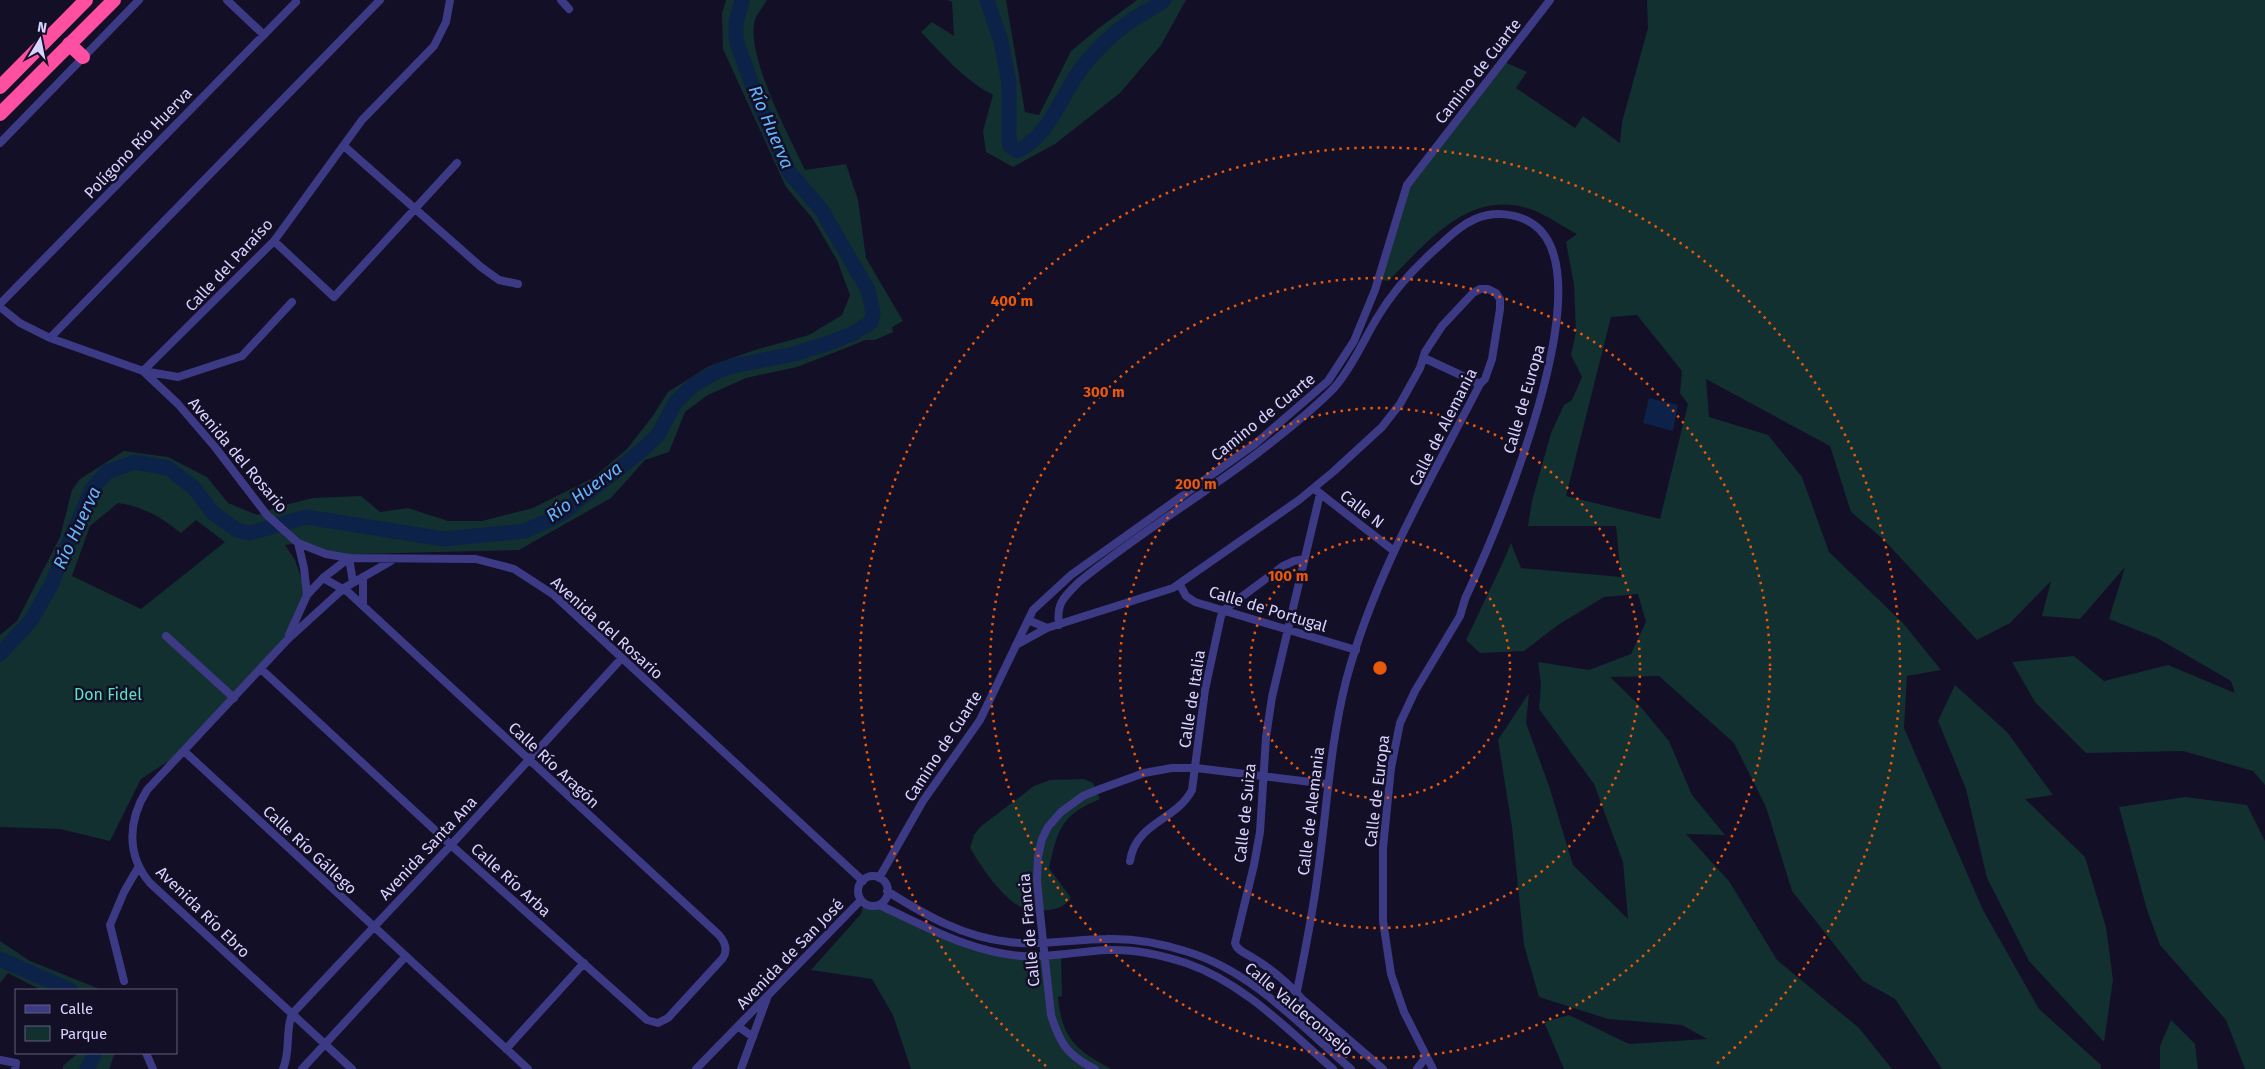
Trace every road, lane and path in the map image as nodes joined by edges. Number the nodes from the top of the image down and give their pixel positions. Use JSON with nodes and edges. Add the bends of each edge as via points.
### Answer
{"nodes":[{"id":1,"x":86,"y":0,"type":"edge"},
{"id":2,"x":114,"y":0,"type":"edge"},
{"id":3,"x":139,"y":0,"type":"edge"},
{"id":4,"x":226,"y":0,"type":"edge"},
{"id":5,"x":380,"y":0,"type":"edge"},
{"id":6,"x":449,"y":0,"type":"edge"},
{"id":7,"x":561,"y":0,"type":"edge"},
{"id":8,"x":1550,"y":0,"type":"edge"},
{"id":9,"x":296,"y":2,"type":"dead end"},
{"id":10,"x":569,"y":9,"type":"dead end"},
{"id":11,"x":264,"y":35,"type":"junction"},
{"id":12,"x":69,"y":44,"type":"junction"},
{"id":13,"x":83,"y":57,"type":"junction"},
{"id":14,"x":0,"y":87,"type":"edge"},
{"id":15,"x":0,"y":114,"type":"edge"},
{"id":16,"x":0,"y":143,"type":"edge"},
{"id":17,"x":344,"y":146,"type":"junction"},
{"id":18,"x":457,"y":163,"type":"dead end"},
{"id":19,"x":415,"y":210,"type":"junction"},
{"id":20,"x":274,"y":241,"type":"junction"},
{"id":21,"x":518,"y":284,"type":"dead end"},
{"id":22,"x":292,"y":302,"type":"dead end"},
{"id":23,"x":0,"y":306,"type":"edge"},
{"id":24,"x":50,"y":338,"type":"junction"},
{"id":25,"x":1424,"y":358,"type":"junction"},
{"id":26,"x":143,"y":371,"type":"junction"},
{"id":27,"x":1480,"y":384,"type":"junction"},
{"id":28,"x":1317,"y":491,"type":"junction"},
{"id":29,"x":298,"y":543,"type":"junction"},
{"id":30,"x":1394,"y":551,"type":"junction"},
{"id":31,"x":349,"y":558,"type":"junction"},
{"id":32,"x":393,"y":560,"type":"junction"},
{"id":33,"x":1304,"y":560,"type":"junction"},
{"id":34,"x":363,"y":576,"type":"junction"},
{"id":35,"x":323,"y":578,"type":"junction"},
{"id":36,"x":353,"y":582,"type":"junction"},
{"id":37,"x":1180,"y":585,"type":"junction"},
{"id":38,"x":344,"y":588,"type":"junction"},
{"id":39,"x":307,"y":595,"type":"junction"},
{"id":40,"x":363,"y":605,"type":"junction"},
{"id":41,"x":1224,"y":610,"type":"junction"},
{"id":42,"x":1028,"y":620,"type":"junction"},
{"id":43,"x":1059,"y":625,"type":"junction"},
{"id":44,"x":1023,"y":628,"type":"junction"},
{"id":45,"x":1047,"y":628,"type":"junction"},
{"id":46,"x":1287,"y":630,"type":"junction"},
{"id":47,"x":1037,"y":634,"type":"junction"},
{"id":48,"x":166,"y":636,"type":"dead end"},
{"id":49,"x":288,"y":639,"type":"junction"},
{"id":50,"x":1016,"y":645,"type":"junction"},
{"id":51,"x":1356,"y":650,"type":"junction"},
{"id":52,"x":621,"y":659,"type":"junction"},
{"id":53,"x":261,"y":669,"type":"junction"},
{"id":54,"x":234,"y":698,"type":"junction"},
{"id":55,"x":184,"y":751,"type":"junction"},
{"id":56,"x":528,"y":760,"type":"junction"},
{"id":57,"x":1196,"y":768,"type":"junction"},
{"id":58,"x":1263,"y":777,"type":"junction"},
{"id":59,"x":1327,"y":784,"type":"junction"},
{"id":60,"x":451,"y":845,"type":"junction"},
{"id":61,"x":1130,"y":861,"type":"dead end"},
{"id":62,"x":139,"y":866,"type":"junction"},
{"id":63,"x":879,"y":878,"type":"junction"},
{"id":64,"x":863,"y":881,"type":"junction"},
{"id":65,"x":888,"y":891,"type":"junction"},
{"id":66,"x":861,"y":900,"type":"junction"},
{"id":67,"x":879,"y":905,"type":"junction"},
{"id":68,"x":372,"y":927,"type":"junction"},
{"id":69,"x":406,"y":956,"type":"junction"},
{"id":70,"x":584,"y":963,"type":"junction"},
{"id":71,"x":124,"y":982,"type":"dead end"},
{"id":72,"x":1297,"y":991,"type":"junction"},
{"id":73,"x":768,"y":994,"type":"junction"},
{"id":74,"x":292,"y":1014,"type":"junction"},
{"id":75,"x":658,"y":1023,"type":"joint"},
{"id":76,"x":739,"y":1027,"type":"junction"},
{"id":77,"x":754,"y":1037,"type":"junction"},
{"id":78,"x":324,"y":1044,"type":"junction"},
{"id":79,"x":506,"y":1049,"type":"junction"},
{"id":80,"x":146,"y":1054,"type":"edge"},
{"id":81,"x":1426,"y":1057,"type":"junction"},
{"id":82,"x":0,"y":1060,"type":"edge"},
{"id":83,"x":15,"y":1069,"type":"edge"},
{"id":84,"x":153,"y":1069,"type":"edge"},
{"id":85,"x":283,"y":1069,"type":"edge"},
{"id":86,"x":302,"y":1069,"type":"edge"},
{"id":87,"x":352,"y":1069,"type":"edge"},
{"id":88,"x":528,"y":1069,"type":"edge"},
{"id":89,"x":696,"y":1069,"type":"edge"},
{"id":90,"x":741,"y":1069,"type":"edge"},
{"id":91,"x":1095,"y":1069,"type":"edge"},
{"id":92,"x":1333,"y":1069,"type":"edge"},
{"id":93,"x":1350,"y":1069,"type":"edge"},
{"id":94,"x":1383,"y":1069,"type":"edge"},
{"id":95,"x":1417,"y":1069,"type":"edge"},
{"id":96,"x":1425,"y":1069,"type":"edge"},
{"id":97,"x":1433,"y":1069,"type":"edge"}],
"edges":[{"from":1,"to":14,"type":"highway"},
{"from":2,"to":12,"type":"highway"},
{"from":3,"to":13,"type":"street"},
{"from":4,"to":11,"type":"street"},
{"from":5,"to":24,"type":"street"},
{"from":6,"to":17,"type":"street","name":"Calle del Paraíso","via":[[446,22],[434,46],[362,120]]},
{"from":7,"to":10,"type":"street"},
{"from":8,"to":42,"type":"street","name":"Camino de Cuarte","via":[[1407,185],[1365,316],[1354,341],[1328,382],[1255,444],[1072,575],[1033,610]]},
{"from":9,"to":11,"type":"street","name":"Polígono Río Huerva"},
{"from":11,"to":23,"type":"street","name":"Polígono Río Huerva"},
{"from":12,"to":13,"type":"highway"},
{"from":12,"to":15,"type":"highway"},
{"from":13,"to":16,"type":"street"},
{"from":17,"to":19,"type":"street"},
{"from":17,"to":20,"type":"street","name":"Calle del Paraíso"},
{"from":18,"to":19,"type":"street"},
{"from":19,"to":20,"type":"street","via":[[334,297]]},
{"from":19,"to":21,"type":"street","via":[[499,280]]},
{"from":20,"to":26,"type":"street","name":"Calle del Paraíso"},
{"from":22,"to":26,"type":"street","via":[[242,356],[178,377]]},
{"from":23,"to":24,"type":"street","name":"Avenida del Rosario","via":[[20,323]]},
{"from":24,"to":26,"type":"street","name":"Avenida del Rosario"},
{"from":25,"to":27,"type":"street"},
{"from":25,"to":27,"type":"street","name":"Calle de Alemania","via":[[1442,326],[1462,304],[1480,289],[1488,289],[1500,299],[1500,309],[1492,359],[1485,380]]},
{"from":25,"to":28,"type":"street","name":"Calle de Alemania","via":[[1400,404]]},
{"from":26,"to":29,"type":"street","name":"Avenida del Rosario","via":[[178,404],[267,514]]},
{"from":27,"to":30,"type":"street","name":"Calle de Alemania"},
{"from":28,"to":30,"type":"street","name":"Calle N"},
{"from":28,"to":33,"type":"street","name":"Calle de Suiza"},
{"from":28,"to":37,"type":"street","name":"Calle de Alemania"},
{"from":29,"to":31,"type":"street","name":"Avenida del Rosario","via":[[326,554]]},
{"from":29,"to":39,"type":"street"},
{"from":30,"to":51,"type":"street","name":"Calle de Alemania","via":[[1375,593]]},
{"from":31,"to":32,"type":"street","name":"Avenida del Rosario"},
{"from":31,"to":35,"type":"street","name":"Avenida Río Ebro"},
{"from":31,"to":36,"type":"street"},
{"from":32,"to":34,"type":"street","name":"Avenida Río Ebro"},
{"from":32,"to":52,"type":"street","name":"Avenida del Rosario","via":[[476,559],[514,569],[554,595]]},
{"from":33,"to":41,"type":"street","via":[[1294,560],[1283,566]]},
{"from":33,"to":46,"type":"street","name":"Calle de Suiza"},
{"from":34,"to":36,"type":"street","name":"Avenida Río Ebro"},
{"from":34,"to":40,"type":"street"},
{"from":35,"to":38,"type":"street","name":"Calle Río Aragón"},
{"from":35,"to":39,"type":"street","name":"Avenida Río Ebro"},
{"from":36,"to":38,"type":"street","name":"Avenida Río Ebro"},
{"from":37,"to":41,"type":"street","name":"Calle de Portugal","via":[[1190,600]]},
{"from":37,"to":43,"type":"street","name":"Calle de Alemania"},
{"from":38,"to":40,"type":"street","name":"Calle Río Aragón"},
{"from":38,"to":49,"type":"street","name":"Avenida Río Ebro"},
{"from":39,"to":49,"type":"street","name":"Avenida Río Ebro"},
{"from":40,"to":56,"type":"street","name":"Calle Río Aragón"},
{"from":41,"to":46,"type":"street","name":"Calle de Portugal"},
{"from":41,"to":57,"type":"street","name":"Calle de Italia","via":[[1205,690]]},
{"from":42,"to":44,"type":"street","name":"Camino de Cuarte"},
{"from":42,"to":45,"type":"street"},
{"from":43,"to":45,"type":"street","name":"Calle de Alemania"},
{"from":43,"to":81,"type":"street","name":"Calle de Europa","via":[[1060,603],[1079,582],[1222,480],[1324,398],[1347,372],[1395,292],[1419,264],[1454,232],[1475,219],[1501,214],[1521,217],[1547,238],[1557,275],[1556,326],[1547,376],[1508,498],[1460,616],[1415,691],[1400,724],[1391,768],[1382,864],[1383,921],[1394,988]]},
{"from":44,"to":47,"type":"street"},
{"from":44,"to":50,"type":"street","name":"Camino de Cuarte"},
{"from":45,"to":47,"type":"street","name":"Calle de Alemania"},
{"from":46,"to":51,"type":"street","name":"Calle de Portugal"},
{"from":46,"to":58,"type":"street","name":"Calle de Suiza","via":[[1272,697]]},
{"from":47,"to":50,"type":"street","name":"Calle de Alemania"},
{"from":48,"to":54,"type":"street"},
{"from":49,"to":53,"type":"street","name":"Avenida Río Ebro"},
{"from":50,"to":63,"type":"street","name":"Camino de Cuarte","via":[[980,720],[923,801]]},
{"from":51,"to":59,"type":"street","name":"Calle de Alemania","via":[[1337,719]]},
{"from":52,"to":56,"type":"street","name":"Avenida Santa Ana"},
{"from":52,"to":64,"type":"street","name":"Avenida del Rosario"},
{"from":53,"to":54,"type":"street","name":"Avenida Río Ebro"},
{"from":53,"to":60,"type":"street","name":"Calle Río Arba"},
{"from":54,"to":55,"type":"street","name":"Avenida Río Ebro"},
{"from":55,"to":62,"type":"street","name":"Avenida Río Ebro","via":[[147,790],[136,811],[132,841]]},
{"from":55,"to":68,"type":"street","name":"Calle Río Gállego"},
{"from":56,"to":60,"type":"street","name":"Avenida Santa Ana"},
{"from":56,"to":75,"type":"street","name":"Calle Río Aragón","via":[[719,935],[725,945],[726,952],[722,958],[668,1018]]},
{"from":57,"to":58,"type":"street","name":"Calle de Francia"},
{"from":57,"to":61,"type":"street","name":"Calle de Italia","via":[[1189,797],[1141,835],[1133,846]]},
{"from":57,"to":91,"type":"street","name":"Calle de Francia","via":[[1144,773],[1083,796],[1060,812],[1042,839],[1037,880],[1051,1015],[1057,1036],[1066,1050]]},
{"from":58,"to":59,"type":"street","name":"Calle de Francia"},
{"from":58,"to":72,"type":"street","name":"Calle de Suiza","via":[[1260,832],[1235,943],[1238,949]]},
{"from":59,"to":72,"type":"street","name":"Calle de Alemania","via":[[1313,912]]},
{"from":60,"to":68,"type":"street","name":"Avenida Santa Ana"},
{"from":60,"to":70,"type":"street","name":"Calle Río Arba"},
{"from":62,"to":71,"type":"street","via":[[110,925]]},
{"from":62,"to":74,"type":"street","name":"Avenida Río Ebro","via":[[150,883]]},
{"from":63,"to":64,"type":"street","via":[[870,877]]},
{"from":63,"to":65,"type":"street"},
{"from":64,"to":66,"type":"street","via":[[858,888]]},
{"from":65,"to":67,"type":"street"},
{"from":65,"to":93,"type":"street","name":"Calle Valdeconsejo","via":[[957,930],[990,939],[1027,943],[1110,938],[1135,940],[1162,944],[1211,960],[1255,986]]},
{"from":66,"to":67,"type":"street","via":[[869,906]]},
{"from":66,"to":73,"type":"street","name":"Avenida de San José"},
{"from":67,"to":92,"type":"street","name":"Calle Valdeconsejo","via":[[933,932],[991,951],[1022,956],[1109,950],[1147,953],[1186,963],[1218,976],[1265,1009]]},
{"from":68,"to":69,"type":"street","name":"Calle Río Gállego"},
{"from":68,"to":74,"type":"street","name":"Avenida Santa Ana"},
{"from":69,"to":78,"type":"street"},
{"from":69,"to":79,"type":"street","name":"Calle Río Gállego"},
{"from":70,"to":75,"type":"street","name":"Calle Río Arba","via":[[644,1018]]},
{"from":70,"to":79,"type":"street"},
{"from":72,"to":94,"type":"street","name":"Calle de Suiza","via":[[1302,999]]},
{"from":73,"to":76,"type":"street","name":"Avenida de San José"},
{"from":73,"to":77,"type":"street"},
{"from":74,"to":78,"type":"street","name":"Avenida Río Ebro"},
{"from":74,"to":85,"type":"street","via":[[288,1055]]},
{"from":76,"to":77,"type":"street","name":"Avenida de San José"},
{"from":76,"to":89,"type":"street","name":"Avenida de San José"},
{"from":77,"to":90,"type":"street"},
{"from":78,"to":86,"type":"street"},
{"from":78,"to":87,"type":"street","name":"Avenida Río Ebro"},
{"from":79,"to":88,"type":"street","name":"Calle Río Gállego"},
{"from":80,"to":84,"type":"street"},
{"from":81,"to":95,"type":"street"},
{"from":81,"to":96,"type":"street","name":"Calle de Europa"},
{"from":81,"to":97,"type":"street","name":"Calle de Europa"},
{"from":82,"to":83,"type":"street","via":[[16,1062]]}]}
